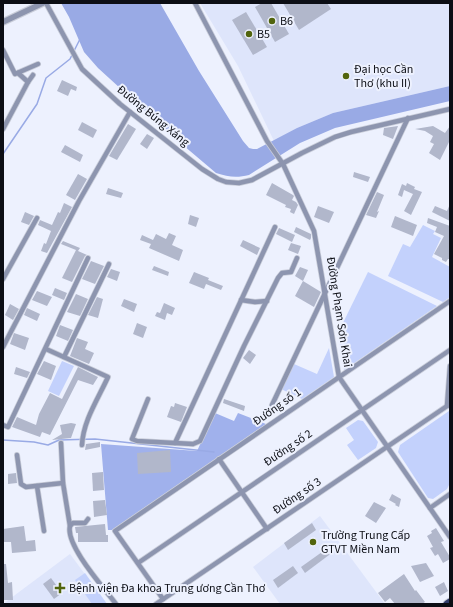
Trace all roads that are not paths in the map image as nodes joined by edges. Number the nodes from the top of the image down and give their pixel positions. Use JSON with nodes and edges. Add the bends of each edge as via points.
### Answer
{"nodes":[{"id":1,"x":45,"y":3,"type":"edge"},
{"id":2,"x":195,"y":3,"type":"edge"},
{"id":3,"x":3,"y":22,"type":"edge"},
{"id":4,"x":3,"y":50,"type":"edge"},
{"id":5,"x":38,"y":64,"type":"dead end"},
{"id":6,"x":18,"y":73,"type":"junction"},
{"id":7,"x":33,"y":75,"type":"dead end"},
{"id":8,"x":28,"y":82,"type":"junction"},
{"id":9,"x":450,"y":109,"type":"edge"},
{"id":10,"x":130,"y":112,"type":"junction"},
{"id":11,"x":408,"y":118,"type":"junction"},
{"id":12,"x":3,"y":129,"type":"edge"},
{"id":13,"x":282,"y":162,"type":"junction"},
{"id":14,"x":37,"y":218,"type":"dead end"},
{"id":15,"x":275,"y":227,"type":"dead end"},
{"id":16,"x":88,"y":258,"type":"dead end"},
{"id":17,"x":297,"y":258,"type":"dead end"},
{"id":18,"x":109,"y":264,"type":"dead end"},
{"id":19,"x":3,"y":279,"type":"edge"},
{"id":20,"x":325,"y":293,"type":"junction"},
{"id":21,"x":241,"y":300,"type":"junction"},
{"id":22,"x":267,"y":301,"type":"junction"},
{"id":23,"x":450,"y":301,"type":"edge"},
{"id":24,"x":3,"y":347,"type":"edge"},
{"id":25,"x":46,"y":349,"type":"junction"},
{"id":26,"x":450,"y":350,"type":"edge"},
{"id":27,"x":64,"y":356,"type":"junction"},
{"id":28,"x":450,"y":366,"type":"edge"},
{"id":29,"x":339,"y":377,"type":"junction"},
{"id":30,"x":148,"y":399,"type":"dead end"},
{"id":31,"x":272,"y":405,"type":"dead end"},
{"id":32,"x":448,"y":405,"type":"edge"},
{"id":33,"x":361,"y":410,"type":"junction"},
{"id":34,"x":3,"y":425,"type":"edge"},
{"id":35,"x":61,"y":442,"type":"dead end"},
{"id":36,"x":175,"y":443,"type":"junction"},
{"id":37,"x":82,"y":445,"type":"dead end"},
{"id":38,"x":387,"y":447,"type":"junction"},
{"id":39,"x":17,"y":455,"type":"dead end"},
{"id":40,"x":219,"y":459,"type":"junction"},
{"id":41,"x":63,"y":483,"type":"junction"},
{"id":42,"x":37,"y":486,"type":"junction"},
{"id":43,"x":242,"y":492,"type":"junction"},
{"id":44,"x":450,"y":494,"type":"edge"},
{"id":45,"x":430,"y":508,"type":"junction"},
{"id":46,"x":88,"y":519,"type":"dead end"},
{"id":47,"x":70,"y":526,"type":"junction"},
{"id":48,"x":267,"y":529,"type":"junction"},
{"id":49,"x":44,"y":531,"type":"dead end"},
{"id":50,"x":450,"y":537,"type":"edge"},
{"id":51,"x":138,"y":563,"type":"junction"},
{"id":52,"x":163,"y":599,"type":"junction"},
{"id":53,"x":450,"y":602,"type":"edge"},
{"id":54,"x":116,"y":604,"type":"edge"},
{"id":55,"x":156,"y":604,"type":"edge"},
{"id":56,"x":447,"y":604,"type":"edge"}],
"edges":[{"from":1,"to":3,"type":"street"},
{"from":1,"to":10,"type":"street","name":"Đường Búng Xáng","via":[[82,69]]},
{"from":2,"to":13,"type":"street","name":"Đường Phạm Sơn Khai","via":[[267,141]]},
{"from":4,"to":6,"type":"street","via":[[14,73]]},
{"from":5,"to":6,"type":"street"},
{"from":6,"to":8,"type":"street"},
{"from":7,"to":8,"type":"street"},
{"from":8,"to":12,"type":"street"},
{"from":9,"to":11,"type":"street","name":"Đường Búng Xáng"},
{"from":10,"to":13,"type":"street","name":"Đường Búng Xáng","via":[[202,169],[226,182],[252,180]]},
{"from":10,"to":24,"type":"street","via":[[79,201]]},
{"from":11,"to":13,"type":"street","name":"Đường Búng Xáng","via":[[335,137]]},
{"from":11,"to":20,"type":"street"},
{"from":13,"to":20,"type":"street","name":"Đường Phạm Sơn Khai","via":[[314,231]]},
{"from":14,"to":19,"type":"street"},
{"from":15,"to":21,"type":"street"},
{"from":16,"to":25,"type":"street"},
{"from":17,"to":22,"type":"street","via":[[291,272],[282,273],[278,278]]},
{"from":18,"to":27,"type":"street"},
{"from":20,"to":29,"type":"street","name":"Đường Phạm Sơn Khai"},
{"from":20,"to":31,"type":"street"},
{"from":21,"to":22,"type":"street"},
{"from":21,"to":36,"type":"street"},
{"from":22,"to":36,"type":"street","via":[[200,441],[195,444]]},
{"from":23,"to":29,"type":"street","name":"Đường số 1"},
{"from":25,"to":27,"type":"street"},
{"from":25,"to":34,"type":"street","via":[[8,427]]},
{"from":26,"to":33,"type":"street","name":"Đường số 2"},
{"from":27,"to":37,"type":"street","via":[[108,377],[86,424]]},
{"from":28,"to":32,"type":"street"},
{"from":29,"to":33,"type":"street","name":"Đường Phạm Sơn Khai"},
{"from":29,"to":40,"type":"street","name":"Đường số 1"},
{"from":30,"to":36,"type":"street","via":[[132,439]]},
{"from":32,"to":38,"type":"street","name":"Đường số 3"},
{"from":33,"to":38,"type":"street","name":"Đường Phạm Sơn Khai"},
{"from":33,"to":43,"type":"street","name":"Đường số 2"},
{"from":35,"to":41,"type":"street"},
{"from":38,"to":45,"type":"street","name":"Đường Phạm Sơn Khai"},
{"from":38,"to":48,"type":"street","name":"Đường số 3"},
{"from":39,"to":42,"type":"street","via":[[21,484],[26,487]]},
{"from":40,"to":43,"type":"street"},
{"from":40,"to":51,"type":"street","name":"Đường số 1","via":[[115,531]]},
{"from":41,"to":42,"type":"street"},
{"from":41,"to":47,"type":"street"},
{"from":42,"to":49,"type":"street"},
{"from":43,"to":48,"type":"street"},
{"from":43,"to":51,"type":"street","name":"Đường số 2"},
{"from":44,"to":45,"type":"street"},
{"from":45,"to":50,"type":"street","name":"Đường Phạm Sơn Khai"},
{"from":46,"to":47,"type":"street","via":[[85,523],[73,523]]},
{"from":47,"to":54,"type":"street","via":[[69,532],[75,549]]},
{"from":48,"to":52,"type":"street","name":"Đường số 3"},
{"from":51,"to":52,"type":"street"},
{"from":52,"to":55,"type":"street","name":"Đường số 3"},
{"from":53,"to":56,"type":"highway"}]}
